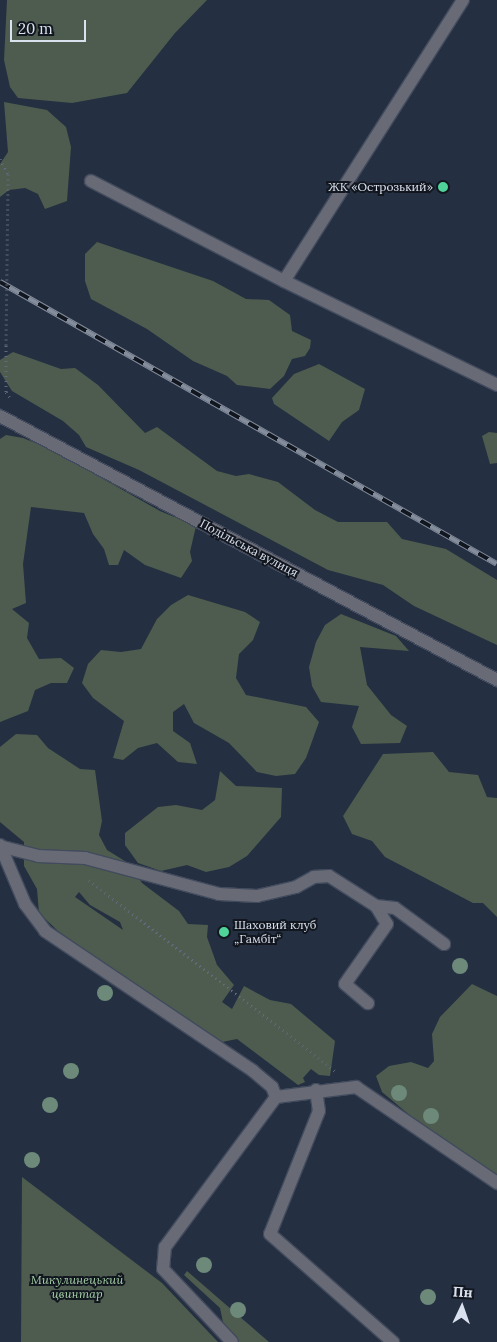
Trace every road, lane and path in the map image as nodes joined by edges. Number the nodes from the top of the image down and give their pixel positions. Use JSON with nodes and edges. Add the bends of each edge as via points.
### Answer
{"nodes":[{"id":1,"x":463,"y":0,"type":"edge"},
{"id":2,"x":0,"y":159,"type":"edge"},
{"id":3,"x":91,"y":181,"type":"dead end"},
{"id":4,"x":284,"y":281,"type":"junction"},
{"id":5,"x":6,"y":345,"type":"dead end"},
{"id":6,"x":497,"y":385,"type":"edge"},
{"id":7,"x":0,"y":416,"type":"edge"},
{"id":8,"x":497,"y":680,"type":"edge"},
{"id":9,"x":2,"y":846,"type":"edge"},
{"id":10,"x":60,"y":857,"type":"junction"},
{"id":11,"x":376,"y":906,"type":"junction"},
{"id":12,"x":444,"y":944,"type":"dead end"},
{"id":13,"x":368,"y":1003,"type":"dead end"},
{"id":14,"x":356,"y":1087,"type":"junction"},
{"id":15,"x":316,"y":1090,"type":"junction"},
{"id":16,"x":276,"y":1097,"type":"junction"},
{"id":17,"x":497,"y":1183,"type":"edge"},
{"id":18,"x":232,"y":1342,"type":"edge"},
{"id":19,"x":393,"y":1342,"type":"edge"}],
"edges":[{"from":1,"to":4,"type":"street"},
{"from":2,"to":5,"type":"path","bridge":true,"via":[[8,174]]},
{"from":3,"to":4,"type":"street"},
{"from":4,"to":6,"type":"street"},
{"from":7,"to":8,"type":"street","name":"Подільська вулиця"},
{"from":9,"to":10,"type":"street","via":[[38,856]]},
{"from":9,"to":16,"type":"street","via":[[25,904],[45,932],[253,1071],[272,1087]]},
{"from":10,"to":11,"type":"street","via":[[85,858],[219,894],[257,896],[296,887],[314,876],[329,876]]},
{"from":10,"to":14,"type":"path"},
{"from":11,"to":12,"type":"street","via":[[394,908]]},
{"from":11,"to":13,"type":"street","via":[[387,924],[344,984]]},
{"from":14,"to":15,"type":"street"},
{"from":14,"to":17,"type":"street"},
{"from":15,"to":16,"type":"street"},
{"from":15,"to":19,"type":"street","via":[[319,1110],[270,1234]]},
{"from":16,"to":18,"type":"street","via":[[165,1247],[163,1269]]}]}
